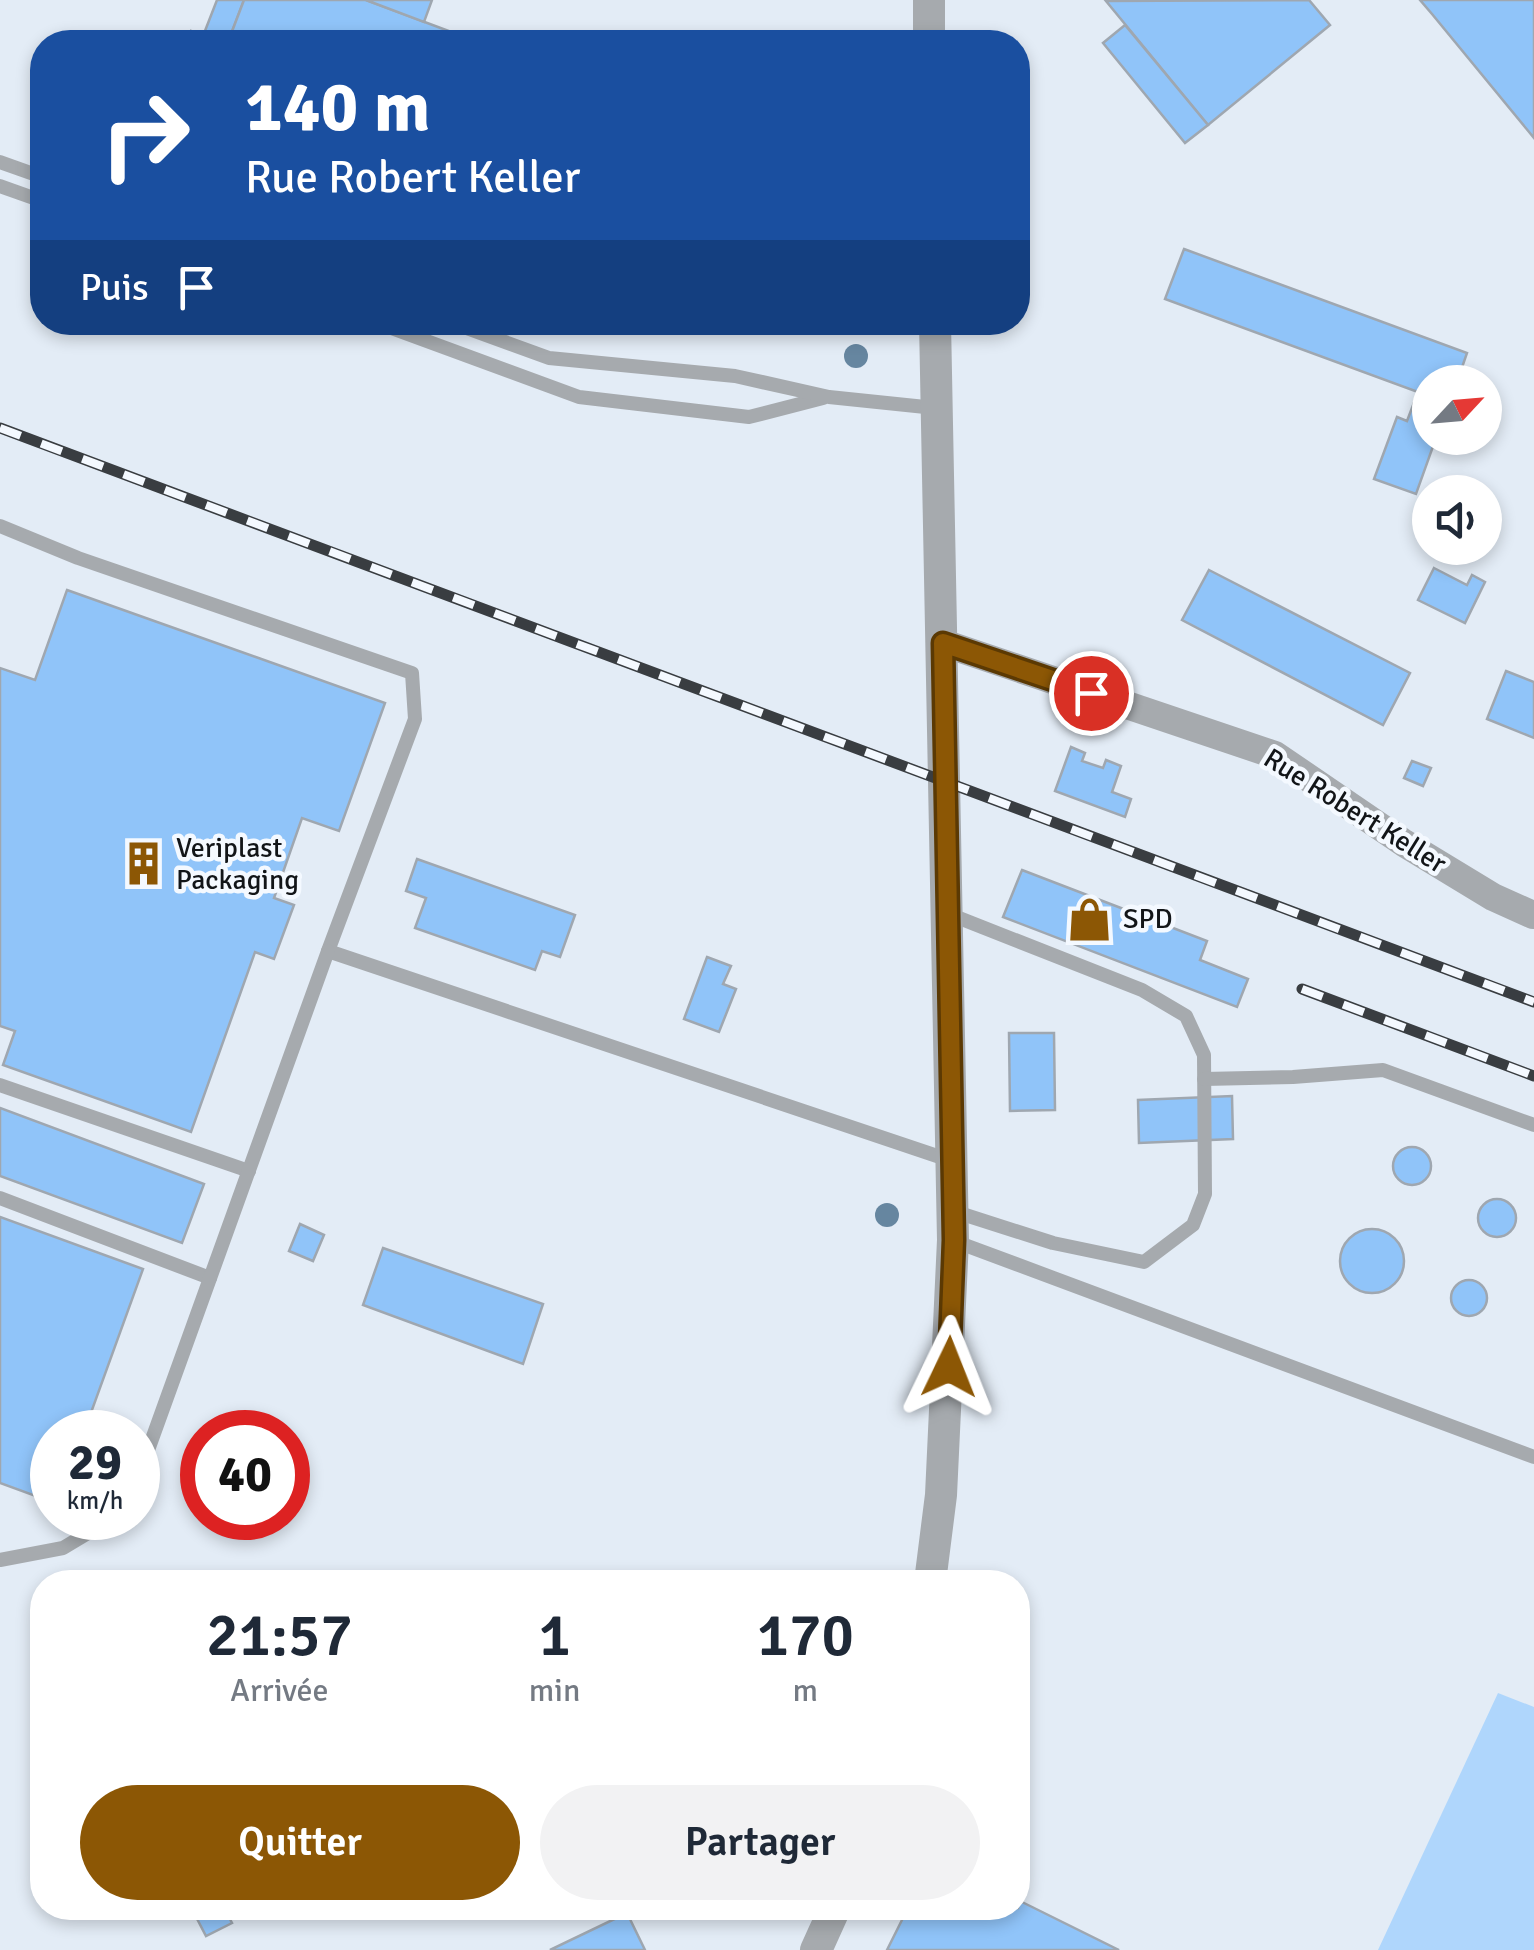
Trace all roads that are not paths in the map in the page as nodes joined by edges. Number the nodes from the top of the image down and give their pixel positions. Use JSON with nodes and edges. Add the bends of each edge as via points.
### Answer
{"nodes":[{"id":1,"x":929,"y":0,"type":"edge"},
{"id":2,"x":929,"y":30,"type":"edge"},
{"id":3,"x":0,"y":162,"type":"edge"},
{"id":4,"x":30,"y":173,"type":"edge"},
{"id":5,"x":0,"y":186,"type":"edge"},
{"id":6,"x":30,"y":197,"type":"edge"},
{"id":7,"x":410,"y":335,"type":"edge"},
{"id":8,"x":486,"y":335,"type":"edge"},
{"id":9,"x":936,"y":335,"type":"edge"},
{"id":10,"x":828,"y":396,"type":"junction"},
{"id":11,"x":938,"y":408,"type":"junction"},
{"id":12,"x":0,"y":526,"type":"edge"},
{"id":13,"x":943,"y":643,"type":"junction"},
{"id":14,"x":948,"y":914,"type":"junction"},
{"id":15,"x":1534,"y":915,"type":"edge"},
{"id":16,"x":328,"y":951,"type":"junction"},
{"id":17,"x":1204,"y":1078,"type":"junction"},
{"id":18,"x":0,"y":1085,"type":"edge"},
{"id":19,"x":1534,"y":1125,"type":"edge"},
{"id":20,"x":952,"y":1162,"type":"junction"},
{"id":21,"x":248,"y":1171,"type":"junction"},
{"id":22,"x":0,"y":1198,"type":"edge"},
{"id":23,"x":953,"y":1226,"type":"junction"},
{"id":24,"x":210,"y":1278,"type":"junction"},
{"id":25,"x":160,"y":1417,"type":"edge"},
{"id":26,"x":1534,"y":1457,"type":"edge"},
{"id":27,"x":76,"y":1540,"type":"edge"},
{"id":28,"x":0,"y":1560,"type":"edge"},
{"id":29,"x":932,"y":1570,"type":"edge"},
{"id":30,"x":830,"y":1920,"type":"edge"},
{"id":31,"x":816,"y":1950,"type":"edge"}],
"edges":[{"from":1,"to":2,"type":"street"},
{"from":3,"to":4,"type":"lane"},
{"from":5,"to":6,"type":"lane"},
{"from":7,"to":10,"type":"lane","via":[[579,397],[749,417]]},
{"from":8,"to":10,"type":"lane","via":[[549,358],[735,376]]},
{"from":9,"to":11,"type":"street"},
{"from":10,"to":11,"type":"lane"},
{"from":11,"to":13,"type":"street"},
{"from":12,"to":16,"type":"lane","via":[[412,673],[414,720]]},
{"from":13,"to":14,"type":"street"},
{"from":13,"to":15,"type":"street","name":"Rue Robert Keller","via":[[1275,755],[1404,843]]},
{"from":14,"to":17,"type":"lane","via":[[1142,990],[1186,1016],[1204,1055]]},
{"from":14,"to":20,"type":"street"},
{"from":16,"to":20,"type":"lane"},
{"from":16,"to":21,"type":"lane"},
{"from":17,"to":19,"type":"lane","via":[[1384,1070]]},
{"from":17,"to":23,"type":"lane","via":[[1205,1194],[1193,1225],[1144,1262]]},
{"from":18,"to":21,"type":"lane"},
{"from":20,"to":23,"type":"street"},
{"from":21,"to":24,"type":"lane"},
{"from":22,"to":24,"type":"lane"},
{"from":23,"to":26,"type":"lane"},
{"from":23,"to":29,"type":"street"},
{"from":24,"to":25,"type":"lane"},
{"from":27,"to":28,"type":"lane"},
{"from":30,"to":31,"type":"street"}]}
